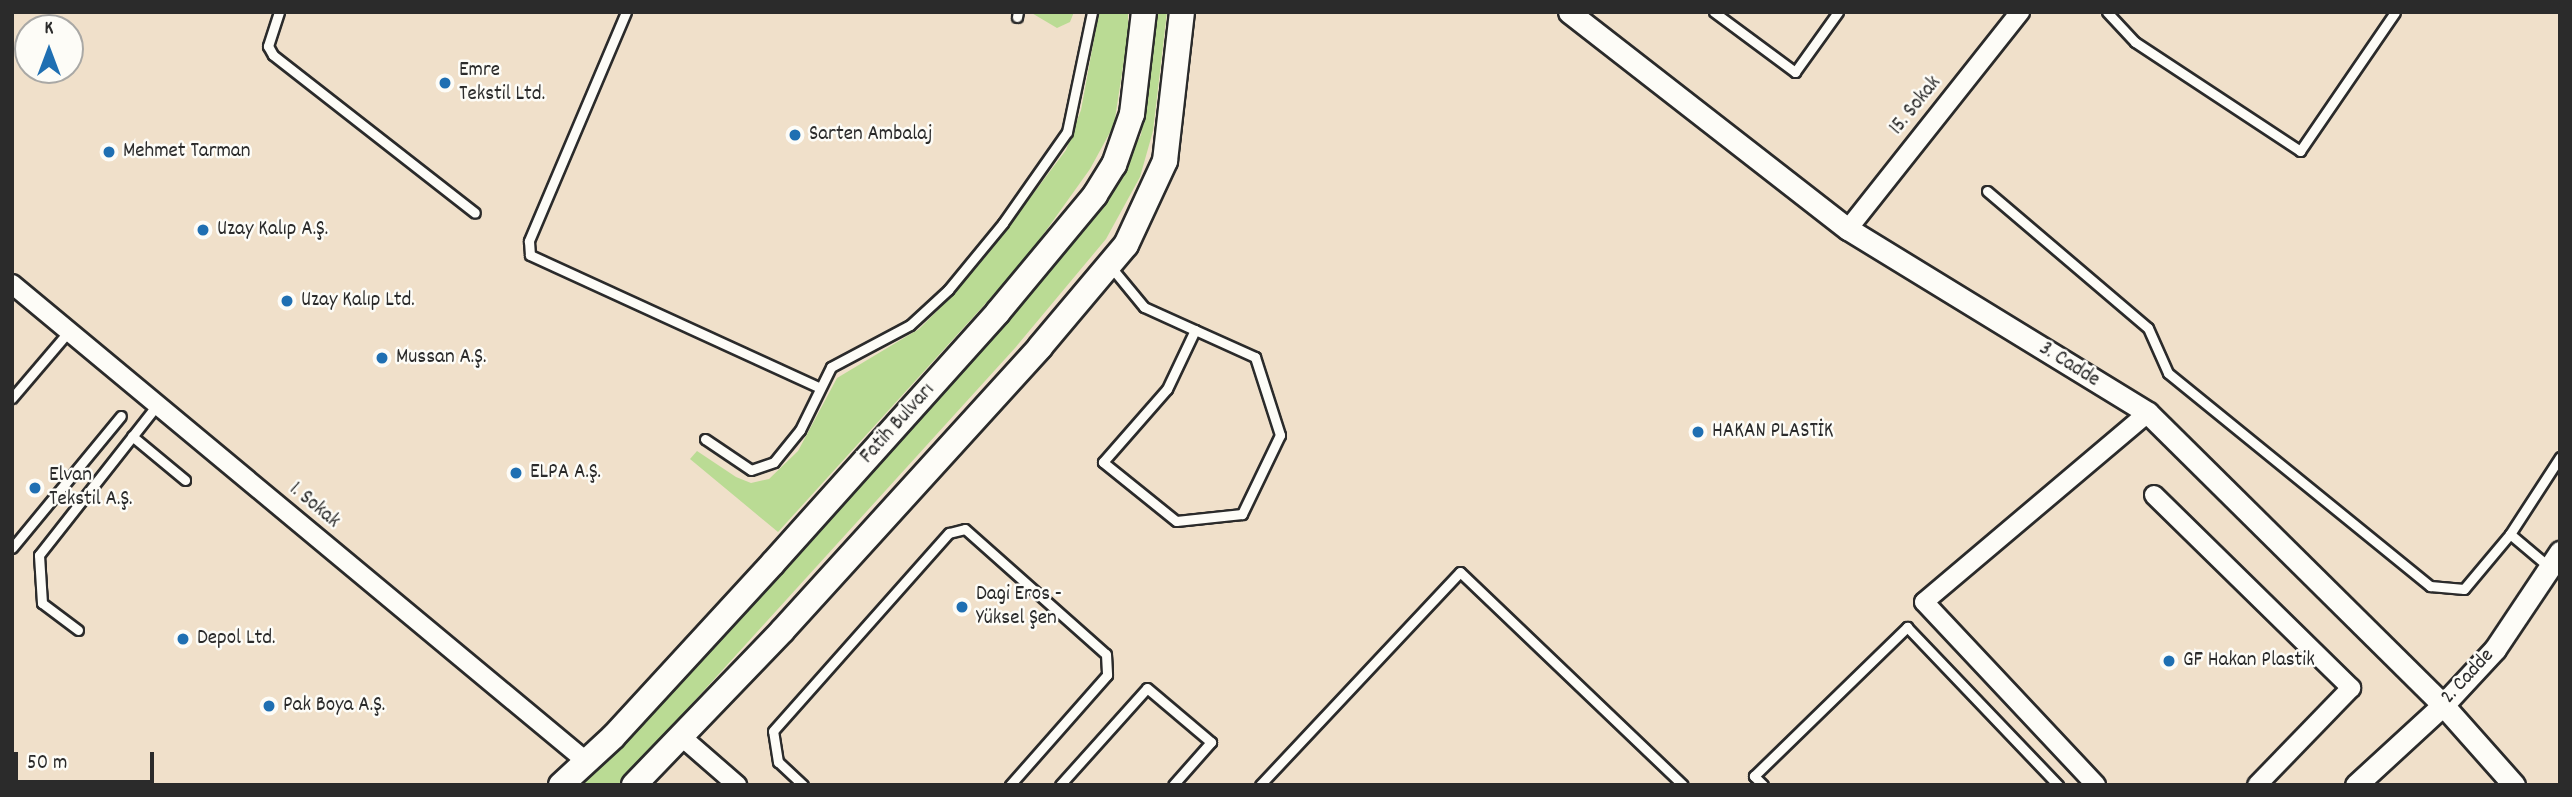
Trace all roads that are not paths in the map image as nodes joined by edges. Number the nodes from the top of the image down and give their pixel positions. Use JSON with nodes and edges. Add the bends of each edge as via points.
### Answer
{"nodes":[{"id":1,"x":279,"y":12,"type":"edge"},
{"id":2,"x":626,"y":12,"type":"edge"},
{"id":3,"x":1092,"y":12,"type":"edge"},
{"id":4,"x":1144,"y":12,"type":"edge"},
{"id":5,"x":1182,"y":12,"type":"edge"},
{"id":6,"x":1569,"y":12,"type":"edge"},
{"id":7,"x":1714,"y":12,"type":"edge"},
{"id":8,"x":1838,"y":12,"type":"edge"},
{"id":9,"x":2020,"y":12,"type":"edge"},
{"id":10,"x":2107,"y":12,"type":"edge"},
{"id":11,"x":2395,"y":12,"type":"edge"},
{"id":12,"x":1987,"y":191,"type":"dead end"},
{"id":13,"x":475,"y":213,"type":"dead end"},
{"id":14,"x":1848,"y":229,"type":"junction"},
{"id":15,"x":1109,"y":266,"type":"junction"},
{"id":16,"x":12,"y":284,"type":"edge"},
{"id":17,"x":1195,"y":330,"type":"junction"},
{"id":18,"x":69,"y":331,"type":"junction"},
{"id":19,"x":818,"y":387,"type":"junction"},
{"id":20,"x":12,"y":398,"type":"edge"},
{"id":21,"x":157,"y":405,"type":"junction"},
{"id":22,"x":2148,"y":413,"type":"junction"},
{"id":23,"x":121,"y":416,"type":"dead end"},
{"id":24,"x":132,"y":436,"type":"junction"},
{"id":25,"x":705,"y":439,"type":"dead end"},
{"id":26,"x":2560,"y":457,"type":"edge"},
{"id":27,"x":185,"y":480,"type":"dead end"},
{"id":28,"x":2154,"y":495,"type":"dead end"},
{"id":29,"x":2510,"y":534,"type":"junction"},
{"id":30,"x":12,"y":548,"type":"edge"},
{"id":31,"x":2555,"y":560,"type":"edge"},
{"id":32,"x":78,"y":629,"type":"dead end"},
{"id":33,"x":2443,"y":705,"type":"junction"},
{"id":34,"x":683,"y":738,"type":"junction"},
{"id":35,"x":587,"y":762,"type":"junction"},
{"id":36,"x":635,"y":784,"type":"edge"},
{"id":37,"x":561,"y":785,"type":"edge"},
{"id":38,"x":737,"y":785,"type":"edge"},
{"id":39,"x":803,"y":785,"type":"edge"},
{"id":40,"x":1010,"y":785,"type":"edge"},
{"id":41,"x":1060,"y":785,"type":"edge"},
{"id":42,"x":1173,"y":785,"type":"edge"},
{"id":43,"x":1260,"y":785,"type":"edge"},
{"id":44,"x":1683,"y":785,"type":"edge"},
{"id":45,"x":1763,"y":785,"type":"edge"},
{"id":46,"x":2058,"y":785,"type":"edge"},
{"id":47,"x":2096,"y":785,"type":"edge"},
{"id":48,"x":2257,"y":785,"type":"edge"},
{"id":49,"x":2356,"y":785,"type":"edge"},
{"id":50,"x":2514,"y":785,"type":"edge"}],
"edges":[{"from":1,"to":13,"type":"lane","via":[[268,46],[273,55]]},
{"from":2,"to":19,"type":"lane","via":[[529,241],[530,255]]},
{"from":3,"to":19,"type":"lane","via":[[1075,110],[1051,159],[925,315],[839,362]]},
{"from":4,"to":35,"type":"main road","name":"Fatih Bulvarı","via":[[1132,114],[1114,165],[1096,195],[998,312]]},
{"from":5,"to":15,"type":"main road","via":[[1165,161],[1141,221]]},
{"from":6,"to":14,"type":"street","name":"3. Cadde"},
{"from":7,"to":8,"type":"lane","via":[[1795,72]]},
{"from":9,"to":14,"type":"street","name":"15. Sokak"},
{"from":10,"to":11,"type":"lane","via":[[2135,42],[2300,151]]},
{"from":12,"to":29,"type":"lane","via":[[2148,328],[2168,373],[2430,586],[2464,589]]},
{"from":14,"to":22,"type":"street","name":"3. Cadde"},
{"from":15,"to":17,"type":"lane","via":[[1144,307]]},
{"from":15,"to":34,"type":"main road"},
{"from":16,"to":18,"type":"street","name":"1. Sokak"},
{"from":17,"to":17,"type":"lane","via":[[1255,357],[1280,435],[1242,514],[1176,521],[1103,462],[1167,389]]},
{"from":18,"to":20,"type":"lane"},
{"from":18,"to":21,"type":"street","name":"1. Sokak"},
{"from":19,"to":25,"type":"lane","via":[[800,430],[780,456],[761,469],[751,470]]},
{"from":21,"to":24,"type":"lane"},
{"from":21,"to":35,"type":"street","name":"1. Sokak"},
{"from":22,"to":33,"type":"street","name":"3. Cadde"},
{"from":22,"to":47,"type":"street","via":[[1924,602]]},
{"from":23,"to":30,"type":"lane"},
{"from":24,"to":27,"type":"lane"},
{"from":24,"to":32,"type":"lane","via":[[39,555],[42,603]]},
{"from":26,"to":29,"type":"lane"},
{"from":28,"to":48,"type":"street","via":[[2351,688]]},
{"from":29,"to":31,"type":"lane"},
{"from":31,"to":33,"type":"street","name":"2. Cadde","via":[[2496,649]]},
{"from":33,"to":49,"type":"street","name":"2. Cadde"},
{"from":33,"to":50,"type":"street","name":"3. Cadde"},
{"from":34,"to":36,"type":"main road"},
{"from":34,"to":38,"type":"street"},
{"from":35,"to":37,"type":"main road","name":"Fatih Bulvarı"},
{"from":39,"to":40,"type":"lane","via":[[778,762],[774,731],[949,533],[965,529],[1107,654],[1107,675]]},
{"from":41,"to":42,"type":"lane","via":[[1147,688],[1211,743]]},
{"from":43,"to":44,"type":"lane","via":[[1460,572]]},
{"from":45,"to":46,"type":"lane","via":[[1754,775],[1907,627]]}]}
